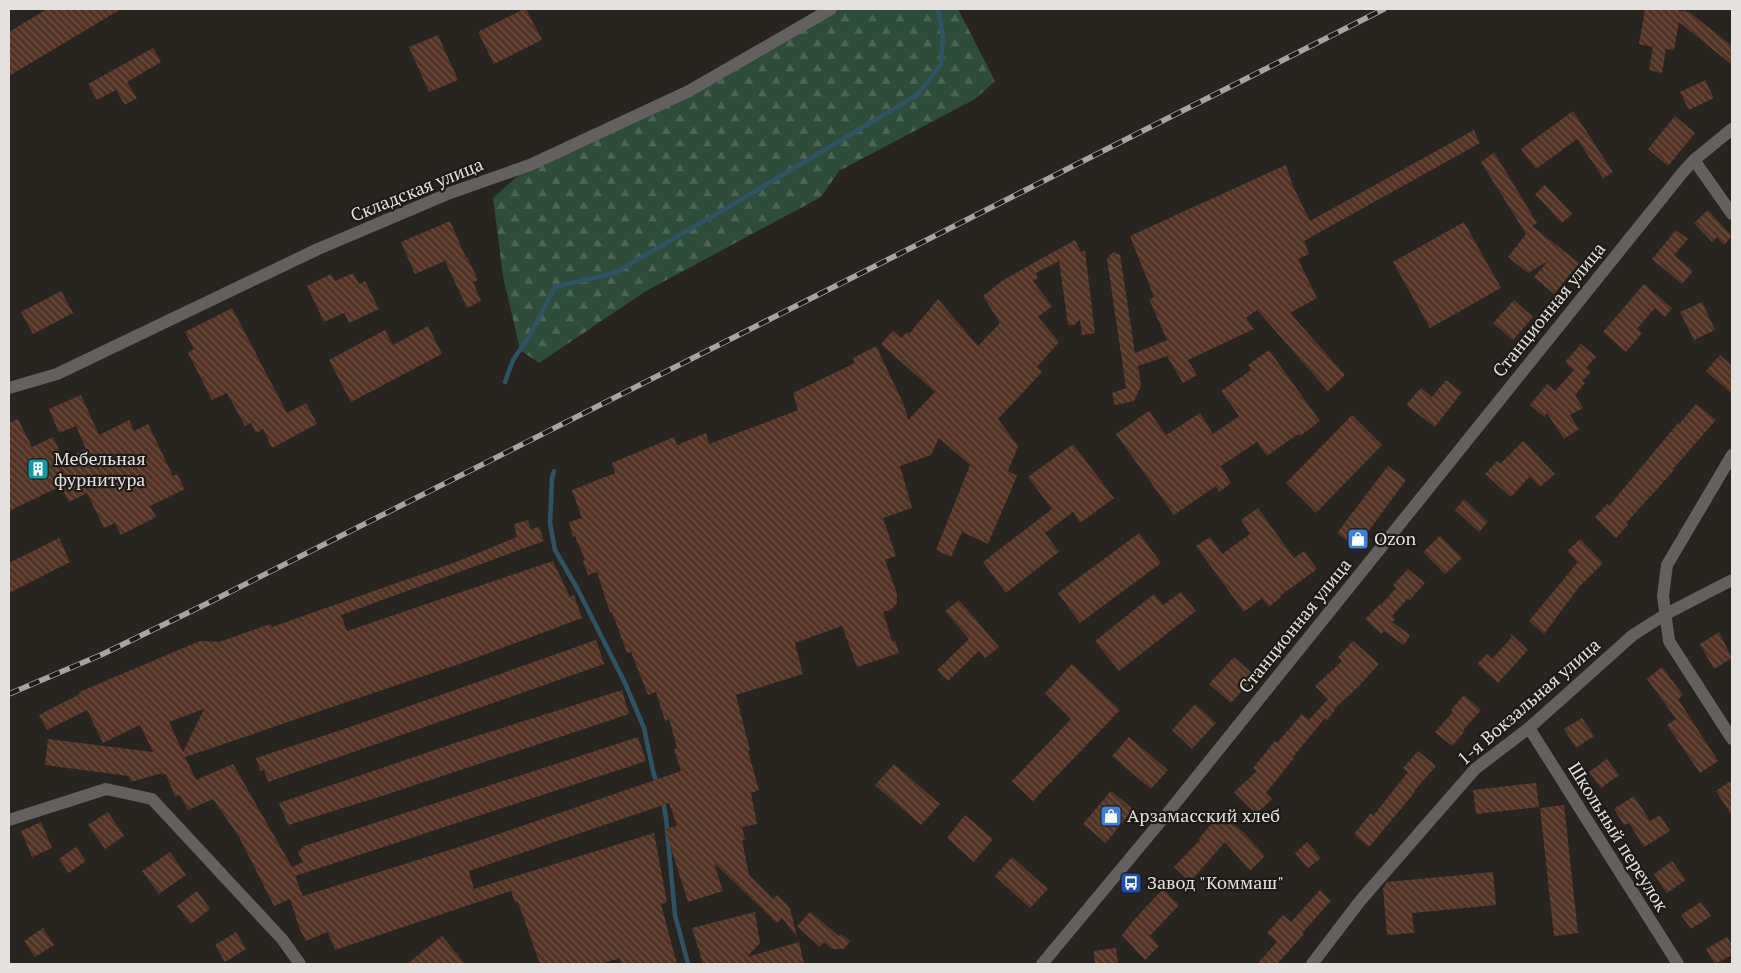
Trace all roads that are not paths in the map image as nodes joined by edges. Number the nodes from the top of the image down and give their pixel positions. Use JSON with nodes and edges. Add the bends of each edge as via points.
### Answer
{"nodes":[{"id":1,"x":831,"y":9,"type":"edge"},
{"id":2,"x":1732,"y":129,"type":"edge"},
{"id":3,"x":1694,"y":160,"type":"junction"},
{"id":4,"x":1732,"y":214,"type":"edge"},
{"id":5,"x":9,"y":388,"type":"edge"},
{"id":6,"x":1732,"y":455,"type":"edge"},
{"id":7,"x":1732,"y":580,"type":"edge"},
{"id":8,"x":1666,"y":614,"type":"junction"},
{"id":9,"x":1529,"y":728,"type":"junction"},
{"id":10,"x":1732,"y":739,"type":"edge"},
{"id":11,"x":9,"y":820,"type":"edge"},
{"id":12,"x":300,"y":964,"type":"edge"},
{"id":13,"x":1042,"y":964,"type":"edge"},
{"id":14,"x":1312,"y":964,"type":"edge"},
{"id":15,"x":1678,"y":964,"type":"edge"}],
"edges":[{"from":1,"to":5,"type":"street","name":"Складская улица","via":[[689,91],[530,165],[450,193],[318,250],[57,374]]},
{"from":2,"to":3,"type":"street","name":"Станционная улица"},
{"from":3,"to":4,"type":"street"},
{"from":3,"to":13,"type":"street","name":"Станционная улица"},
{"from":6,"to":8,"type":"street","via":[[1667,565],[1663,596]]},
{"from":7,"to":8,"type":"street","name":"1-я Вокзальная улица"},
{"from":8,"to":9,"type":"street","name":"1-я Вокзальная улица","via":[[1633,636]]},
{"from":8,"to":10,"type":"street","via":[[1669,640]]},
{"from":9,"to":14,"type":"street","name":"1-я Вокзальная улица","via":[[1475,769],[1360,901]]},
{"from":9,"to":15,"type":"street","name":"Школьный переулок"},
{"from":11,"to":12,"type":"street","via":[[106,789],[152,799],[282,939]]}]}
